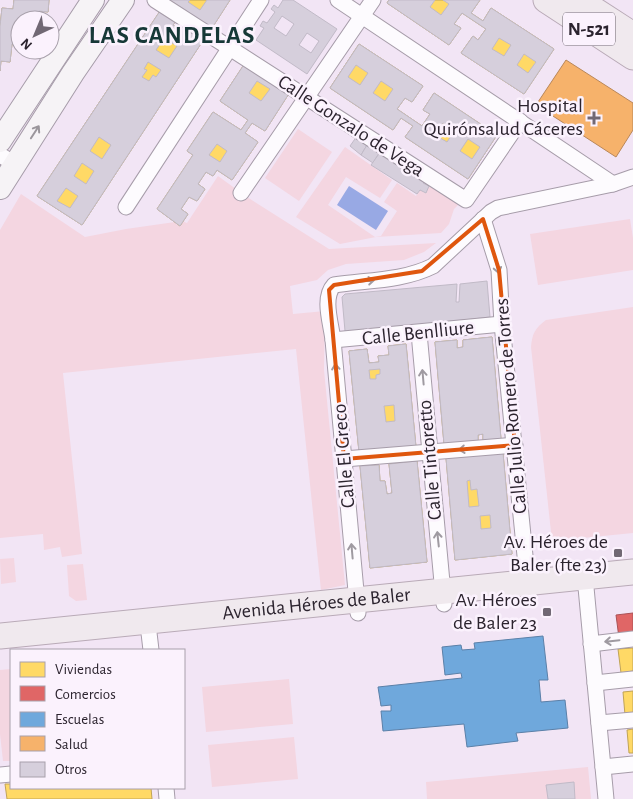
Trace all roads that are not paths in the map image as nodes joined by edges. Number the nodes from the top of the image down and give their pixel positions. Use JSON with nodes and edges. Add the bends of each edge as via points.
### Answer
{"nodes":[{"id":1,"x":93,"y":0,"type":"edge"},
{"id":2,"x":123,"y":0,"type":"edge"},
{"id":3,"x":155,"y":0,"type":"edge"},
{"id":4,"x":261,"y":0,"type":"edge"},
{"id":5,"x":338,"y":0,"type":"edge"},
{"id":6,"x":373,"y":0,"type":"edge"},
{"id":7,"x":546,"y":0,"type":"edge"},
{"id":8,"x":579,"y":0,"type":"edge"},
{"id":9,"x":362,"y":16,"type":"junction"},
{"id":10,"x":633,"y":35,"type":"edge"},
{"id":11,"x":230,"y":48,"type":"junction"},
{"id":12,"x":633,"y":58,"type":"edge"},
{"id":13,"x":306,"y":97,"type":"junction"},
{"id":14,"x":520,"y":121,"type":"junction"},
{"id":15,"x":4,"y":132,"type":"edge"},
{"id":16,"x":7,"y":159,"type":"edge"},
{"id":17,"x":633,"y":164,"type":"edge"},
{"id":18,"x":633,"y":177,"type":"edge"},
{"id":19,"x":613,"y":184,"type":"junction"},
{"id":20,"x":0,"y":188,"type":"edge"},
{"id":21,"x":241,"y":193,"type":"dead end"},
{"id":22,"x":126,"y":207,"type":"dead end"},
{"id":23,"x":483,"y":219,"type":"junction"},
{"id":24,"x":502,"y":324,"type":"junction"},
{"id":25,"x":419,"y":333,"type":"junction"},
{"id":26,"x":333,"y":340,"type":"junction"},
{"id":27,"x":515,"y":444,"type":"junction"},
{"id":28,"x":429,"y":453,"type":"junction"},
{"id":29,"x":344,"y":459,"type":"junction"},
{"id":30,"x":633,"y":572,"type":"edge"},
{"id":31,"x":586,"y":584,"type":"junction"},
{"id":32,"x":633,"y":586,"type":"edge"},
{"id":33,"x":529,"y":589,"type":"junction"},
{"id":34,"x":443,"y":594,"type":"junction"},
{"id":35,"x":358,"y":606,"type":"junction"},
{"id":36,"x":0,"y":636,"type":"edge"},
{"id":37,"x":633,"y":639,"type":"edge"},
{"id":38,"x":150,"y":642,"type":"edge"},
{"id":39,"x":591,"y":644,"type":"junction"},
{"id":40,"x":0,"y":646,"type":"edge"},
{"id":41,"x":633,"y":679,"type":"edge"},
{"id":42,"x":595,"y":683,"type":"junction"},
{"id":43,"x":633,"y":720,"type":"edge"},
{"id":44,"x":599,"y":723,"type":"junction"},
{"id":45,"x":633,"y":764,"type":"edge"},
{"id":46,"x":603,"y":766,"type":"junction"},
{"id":47,"x":606,"y":799,"type":"edge"}],
"edges":[{"from":1,"to":15,"type":"main road"},
{"from":16,"to":2,"type":"main road","one_way":true},
{"from":3,"to":11,"type":"street","name":"Calle Gonzalo de Vega"},
{"from":4,"to":11,"type":"street"},
{"from":5,"to":9,"type":"street"},
{"from":6,"to":9,"type":"street"},
{"from":7,"to":12,"type":"main road","number":"N-521"},
{"from":8,"to":10,"type":"main road","number":"N-521"},
{"from":9,"to":13,"type":"street"},
{"from":9,"to":14,"type":"street"},
{"from":11,"to":13,"type":"street","name":"Calle Gonzalo de Vega"},
{"from":11,"to":22,"type":"street"},
{"from":13,"to":14,"type":"street","name":"Calle Gonzalo de Vega","via":[[466,200]]},
{"from":13,"to":21,"type":"street"},
{"from":14,"to":19,"type":"street"},
{"from":16,"to":20,"type":"main road"},
{"from":17,"to":19,"type":"street"},
{"from":18,"to":19,"type":"street"},
{"from":19,"to":23,"type":"street","via":[[498,208]]},
{"from":23,"to":24,"type":"street","name":"Calle Julio Romero de Torres","one_way":true,"via":[[498,270]]},
{"from":26,"to":23,"type":"street","name":"Calle El Greco","one_way":true,"via":[[327,299],[334,285],[405,277],[433,266]]},
{"from":24,"to":25,"type":"street","name":"Calle Benlliure"},
{"from":24,"to":27,"type":"street","name":"Calle Julio Romero de Torres"},
{"from":25,"to":26,"type":"street","name":"Calle Benlliure"},
{"from":28,"to":25,"type":"street","name":"Calle Tintoretto","one_way":true},
{"from":29,"to":26,"type":"street","name":"Calle El Greco","one_way":true},
{"from":27,"to":28,"type":"street","one_way":true},
{"from":27,"to":33,"type":"street","name":"Calle Julio Romero de Torres"},
{"from":28,"to":29,"type":"street"},
{"from":34,"to":28,"type":"street","name":"Calle Tintoretto","one_way":true},
{"from":35,"to":29,"type":"street","name":"Calle El Greco","one_way":true},
{"from":30,"to":31,"type":"main road","name":"Avenida Héroes de Baler"},
{"from":31,"to":32,"type":"main road","name":"Avenida Héroes de Baler"},
{"from":31,"to":33,"type":"main road","name":"Avenida Héroes de Baler"},
{"from":31,"to":39,"type":"street"},
{"from":33,"to":34,"type":"main road","name":"Avenida Héroes de Baler"},
{"from":34,"to":35,"type":"main road","name":"Avenida Héroes de Baler"},
{"from":35,"to":36,"type":"main road","name":"Avenida Héroes de Baler"},
{"from":35,"to":38,"type":"main road","name":"Avenida Héroes de Baler"},
{"from":37,"to":39,"type":"street","one_way":true},
{"from":38,"to":40,"type":"main road","name":"Avenida Héroes de Baler"},
{"from":39,"to":42,"type":"street"},
{"from":41,"to":42,"type":"street"},
{"from":42,"to":44,"type":"street"},
{"from":43,"to":44,"type":"street"},
{"from":44,"to":46,"type":"street"},
{"from":45,"to":46,"type":"street"},
{"from":46,"to":47,"type":"street"}]}
